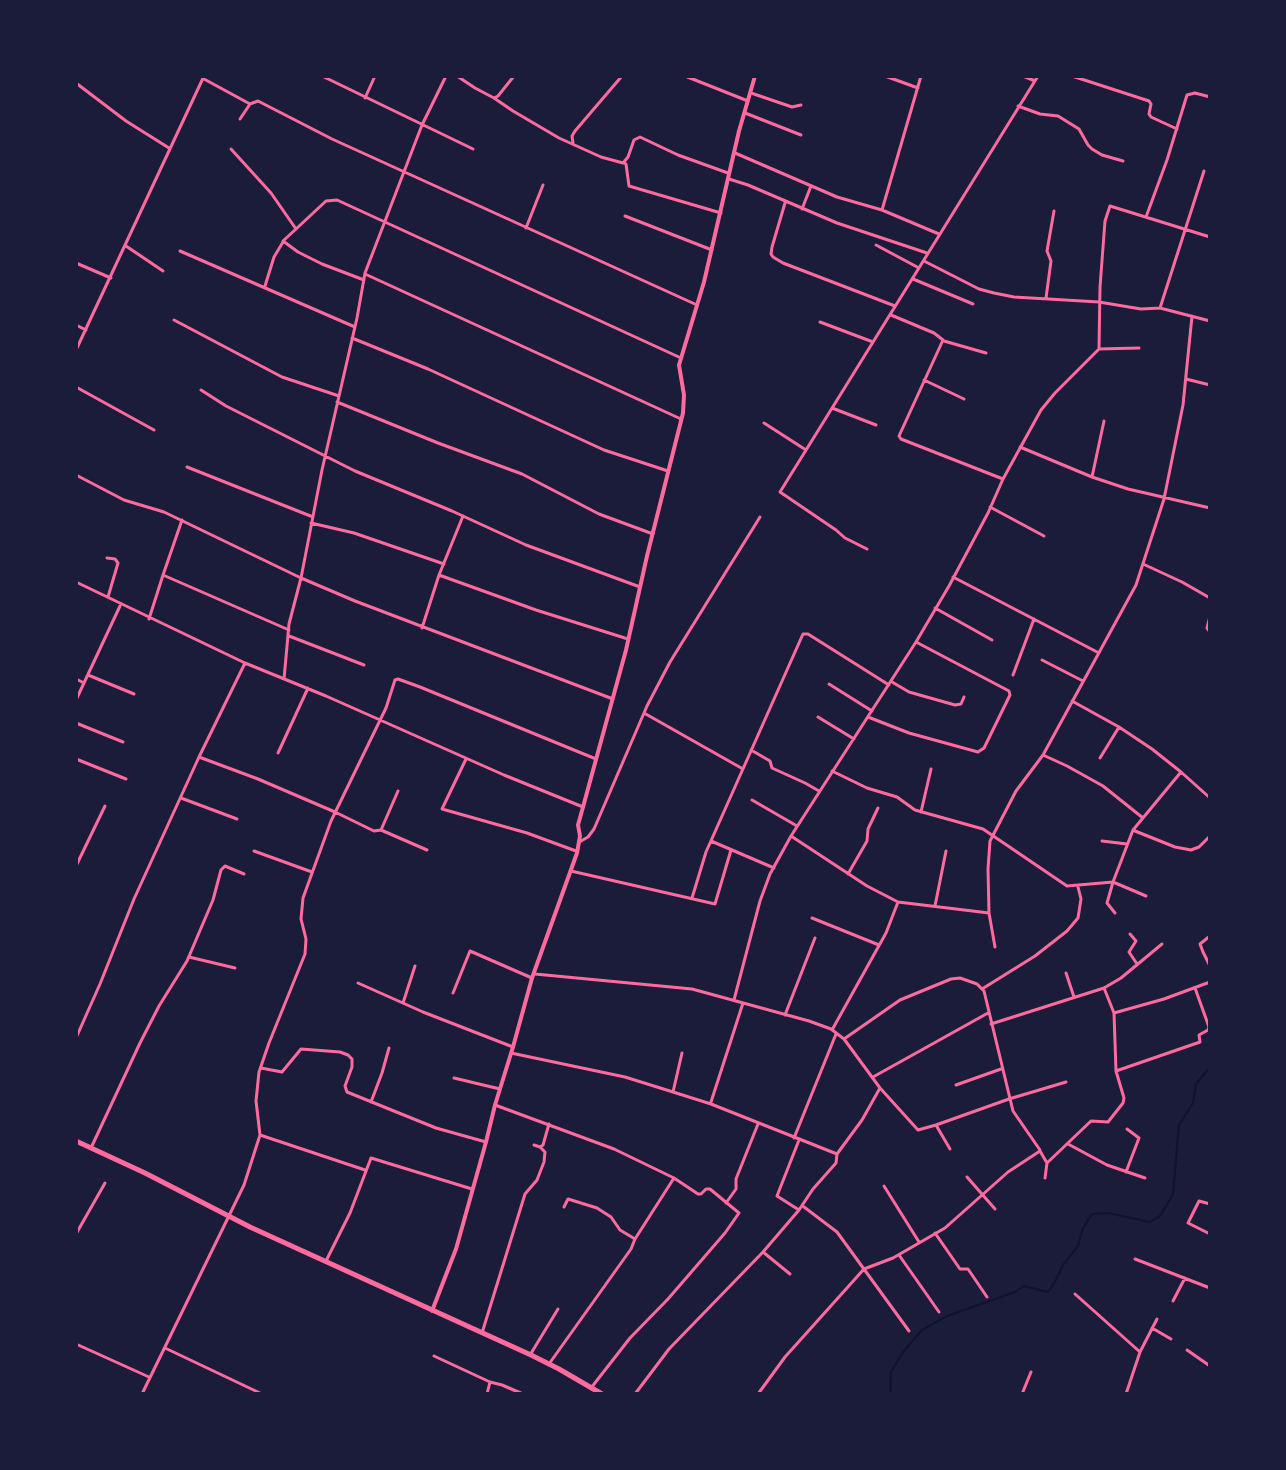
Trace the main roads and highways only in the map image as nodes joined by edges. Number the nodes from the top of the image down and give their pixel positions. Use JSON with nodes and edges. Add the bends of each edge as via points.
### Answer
{"nodes":[{"id":1,"x":76,"y":1141,"type":"edge"},
{"id":2,"x":602,"y":1394,"type":"edge"}],
"edges":[{"from":1,"to":2,"type":"main road","via":[[549,1364]]}]}
